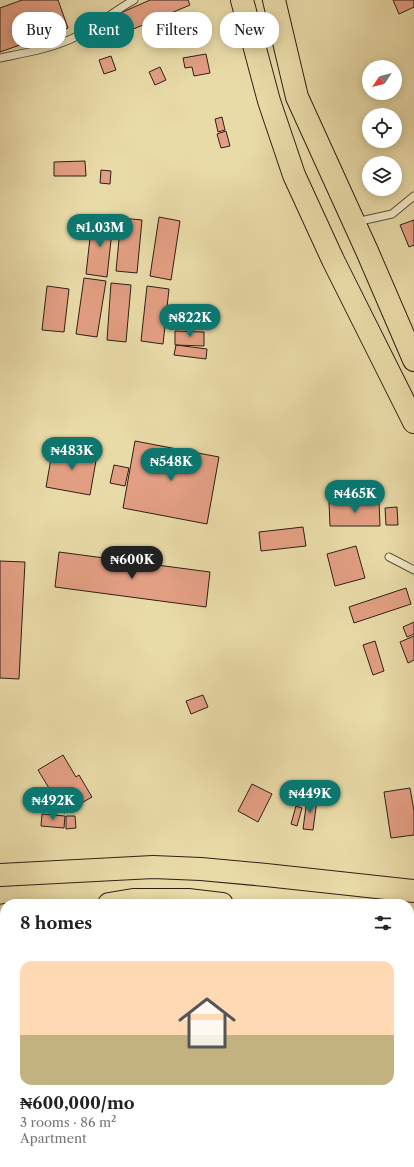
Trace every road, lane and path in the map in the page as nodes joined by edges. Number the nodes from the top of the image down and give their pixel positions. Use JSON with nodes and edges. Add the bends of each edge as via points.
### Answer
{"nodes":[{"id":1,"x":134,"y":0,"type":"edge"},
{"id":2,"x":242,"y":0,"type":"edge"},
{"id":3,"x":274,"y":0,"type":"edge"},
{"id":4,"x":0,"y":58,"type":"edge"},
{"id":5,"x":414,"y":196,"type":"edge"},
{"id":6,"x":354,"y":223,"type":"junction"},
{"id":7,"x":414,"y":360,"type":"edge"},
{"id":8,"x":414,"y":422,"type":"edge"},
{"id":9,"x":389,"y":557,"type":"dead end"},
{"id":10,"x":414,"y":570,"type":"edge"},
{"id":11,"x":0,"y":875,"type":"edge"},
{"id":12,"x":414,"y":891,"type":"edge"}],
"edges":[{"from":1,"to":4,"type":"lane","via":[[72,39]]},
{"from":2,"to":8,"type":"main road","via":[[269,102],[294,175],[332,260]]},
{"from":3,"to":6,"type":"main road","via":[[297,97]]},
{"from":5,"to":6,"type":"lane","via":[[392,214]]},
{"from":6,"to":7,"type":"main road"},
{"from":9,"to":10,"type":"lane"},
{"from":11,"to":12,"type":"main road","via":[[160,868],[201,869]]}]}
